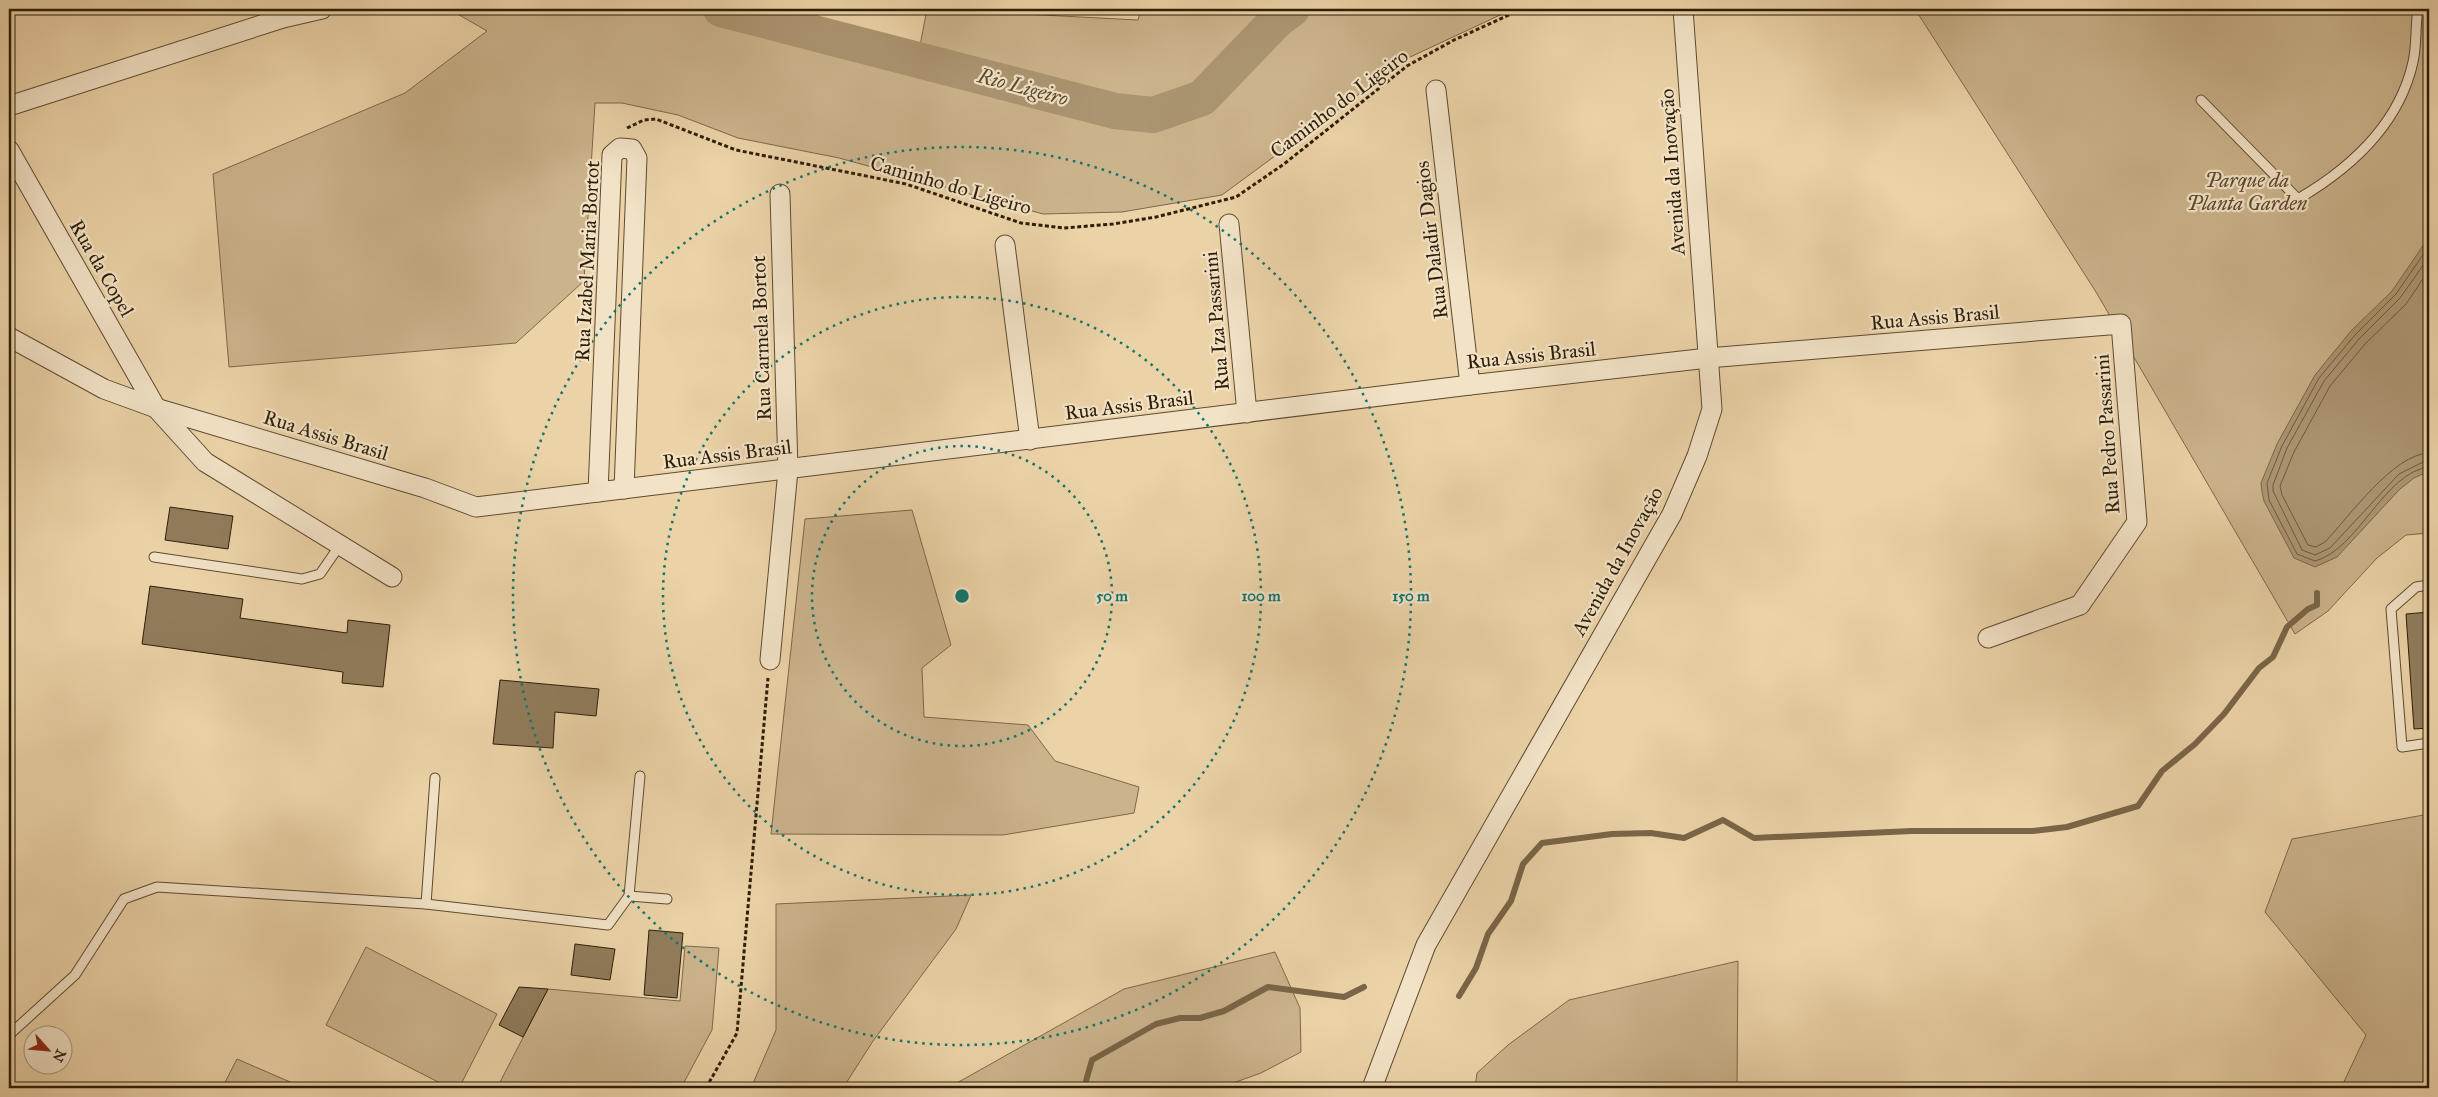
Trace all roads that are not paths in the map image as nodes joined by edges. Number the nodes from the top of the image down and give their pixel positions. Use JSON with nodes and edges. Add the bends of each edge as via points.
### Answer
{"nodes":[{"id":1,"x":322,"y":9,"type":"edge"},
{"id":2,"x":1683,"y":9,"type":"edge"},
{"id":3,"x":2418,"y":9,"type":"edge"},
{"id":4,"x":1436,"y":90,"type":"dead end"},
{"id":5,"x":2201,"y":100,"type":"dead end"},
{"id":6,"x":9,"y":106,"type":"edge"},
{"id":7,"x":9,"y":150,"type":"edge"},
{"id":8,"x":780,"y":194,"type":"dead end"},
{"id":9,"x":1229,"y":224,"type":"dead end"},
{"id":10,"x":1005,"y":245,"type":"dead end"},
{"id":11,"x":2121,"y":324,"type":"joint"},
{"id":12,"x":9,"y":337,"type":"edge"},
{"id":13,"x":1708,"y":358,"type":"junction"},
{"id":14,"x":1470,"y":385,"type":"junction"},
{"id":15,"x":156,"y":408,"type":"junction"},
{"id":16,"x":1247,"y":413,"type":"junction"},
{"id":17,"x":1030,"y":440,"type":"junction"},
{"id":18,"x":788,"y":470,"type":"junction"},
{"id":19,"x":624,"y":489,"type":"junction"},
{"id":20,"x":598,"y":492,"type":"junction"},
{"id":21,"x":340,"y":545,"type":"junction"},
{"id":22,"x":154,"y":557,"type":"dead end"},
{"id":23,"x":392,"y":577,"type":"dead end"},
{"id":24,"x":2429,"y":585,"type":"edge"},
{"id":25,"x":1988,"y":638,"type":"dead end"},
{"id":26,"x":770,"y":660,"type":"road end"},
{"id":27,"x":2429,"y":743,"type":"edge"},
{"id":28,"x":640,"y":776,"type":"dead end"},
{"id":29,"x":436,"y":778,"type":"dead end"},
{"id":30,"x":630,"y":896,"type":"junction"},
{"id":31,"x":668,"y":899,"type":"dead end"},
{"id":32,"x":426,"y":904,"type":"junction"},
{"id":33,"x":9,"y":1035,"type":"edge"},
{"id":34,"x":1372,"y":1088,"type":"edge"}],
"edges":[{"from":1,"to":6,"type":"street","via":[[283,18]]},
{"from":2,"to":13,"type":"street","name":"Avenida da Inovação"},
{"from":3,"to":5,"type":"lane","via":[[2414,61],[2393,113],[2355,159],[2321,186],[2298,199]]},
{"from":4,"to":14,"type":"street","name":"Rua Daladir Dagios"},
{"from":7,"to":15,"type":"street","name":"Rua da Copel"},
{"from":8,"to":18,"type":"street","name":"Rua Carmela Bortot"},
{"from":9,"to":16,"type":"street","name":"Rua Iza Passarini"},
{"from":10,"to":17,"type":"street"},
{"from":11,"to":13,"type":"street","name":"Rua Assis Brasil"},
{"from":11,"to":25,"type":"street","name":"Rua Pedro Passarini","via":[[2137,522],[2080,605]]},
{"from":12,"to":15,"type":"street","name":"Rua Assis Brasil","via":[[104,389]]},
{"from":13,"to":14,"type":"street","name":"Rua Assis Brasil"},
{"from":13,"to":34,"type":"street","name":"Avenida da Inovação","via":[[1712,409],[1697,456],[1672,514],[1426,945]]},
{"from":14,"to":16,"type":"street","name":"Rua Assis Brasil"},
{"from":15,"to":20,"type":"street","name":"Rua Assis Brasil","via":[[425,488],[476,507]]},
{"from":15,"to":21,"type":"street","name":"Rua Assis Brasil","via":[[205,462]]},
{"from":16,"to":17,"type":"street","name":"Rua Assis Brasil"},
{"from":17,"to":18,"type":"street","name":"Rua Assis Brasil"},
{"from":18,"to":19,"type":"street","name":"Rua Assis Brasil"},
{"from":18,"to":26,"type":"street","name":"Rua Carmela Bortot"},
{"from":19,"to":20,"type":"street","name":"Rua Assis Brasil"},
{"from":19,"to":20,"type":"street","name":"Rua Izabel Maria Bortot","via":[[637,158],[632,149],[620,148],[612,155]]},
{"from":21,"to":22,"type":"lane","via":[[320,574],[302,579]]},
{"from":21,"to":23,"type":"street","name":"Rua Assis Brasil"},
{"from":24,"to":27,"type":"lane","via":[[2416,587],[2391,609],[2402,747]]},
{"from":28,"to":30,"type":"lane"},
{"from":29,"to":32,"type":"lane"},
{"from":30,"to":31,"type":"lane"},
{"from":30,"to":32,"type":"lane","via":[[608,926]]},
{"from":32,"to":33,"type":"lane","via":[[157,887],[124,899],[75,974]]}]}
